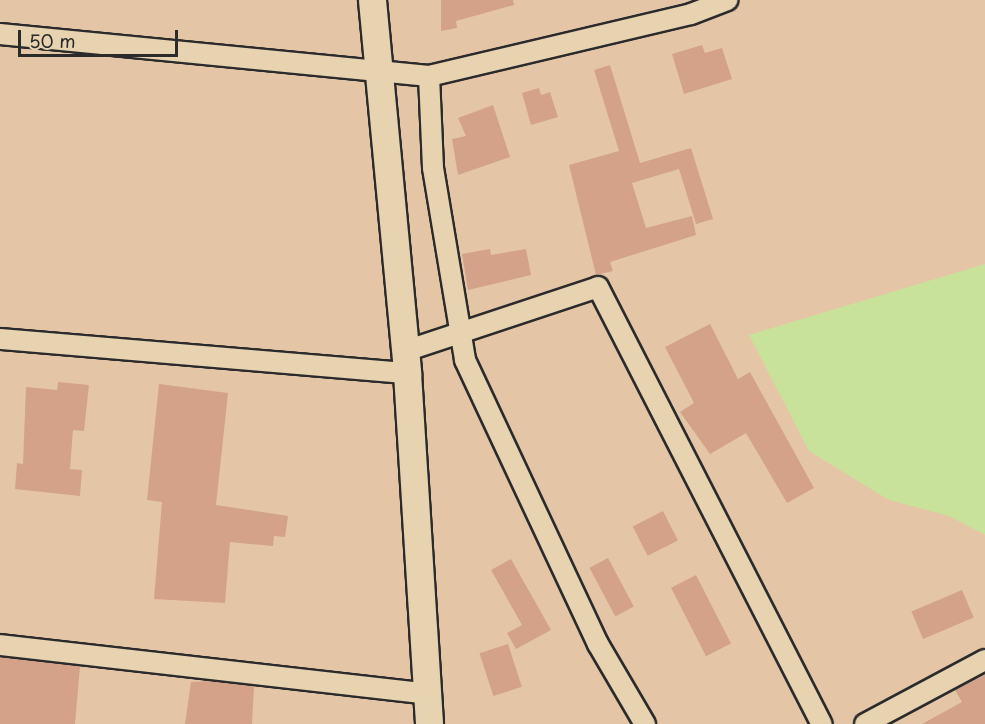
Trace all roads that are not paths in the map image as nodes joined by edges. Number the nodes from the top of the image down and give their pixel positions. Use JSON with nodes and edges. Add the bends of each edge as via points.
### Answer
{"nodes":[{"id":1,"x":372,"y":0,"type":"edge"},
{"id":2,"x":727,"y":0,"type":"edge"},
{"id":3,"x":0,"y":34,"type":"edge"},
{"id":4,"x":378,"y":70,"type":"junction"},
{"id":5,"x":429,"y":75,"type":"junction"},
{"id":6,"x":461,"y":333,"type":"junction"},
{"id":7,"x":0,"y":339,"type":"edge"},
{"id":8,"x":406,"y":362,"type":"junction"},
{"id":9,"x":0,"y":645,"type":"edge"},
{"id":10,"x":985,"y":660,"type":"edge"},
{"id":11,"x":424,"y":693,"type":"junction"},
{"id":12,"x":429,"y":724,"type":"edge"},
{"id":13,"x":645,"y":724,"type":"edge"},
{"id":14,"x":822,"y":724,"type":"edge"},
{"id":15,"x":865,"y":724,"type":"edge"}],
"edges":[{"from":1,"to":4,"type":"main road"},
{"from":2,"to":5,"type":"street","via":[[691,14]]},
{"from":3,"to":4,"type":"street"},
{"from":4,"to":5,"type":"street"},
{"from":4,"to":8,"type":"main road"},
{"from":5,"to":6,"type":"street","via":[[433,168]]},
{"from":6,"to":8,"type":"street"},
{"from":6,"to":13,"type":"street","via":[[465,360],[598,644]]},
{"from":6,"to":14,"type":"street","via":[[598,287]]},
{"from":7,"to":8,"type":"street"},
{"from":8,"to":11,"type":"main road"},
{"from":9,"to":11,"type":"street"},
{"from":10,"to":15,"type":"street"},
{"from":11,"to":12,"type":"main road"}]}
